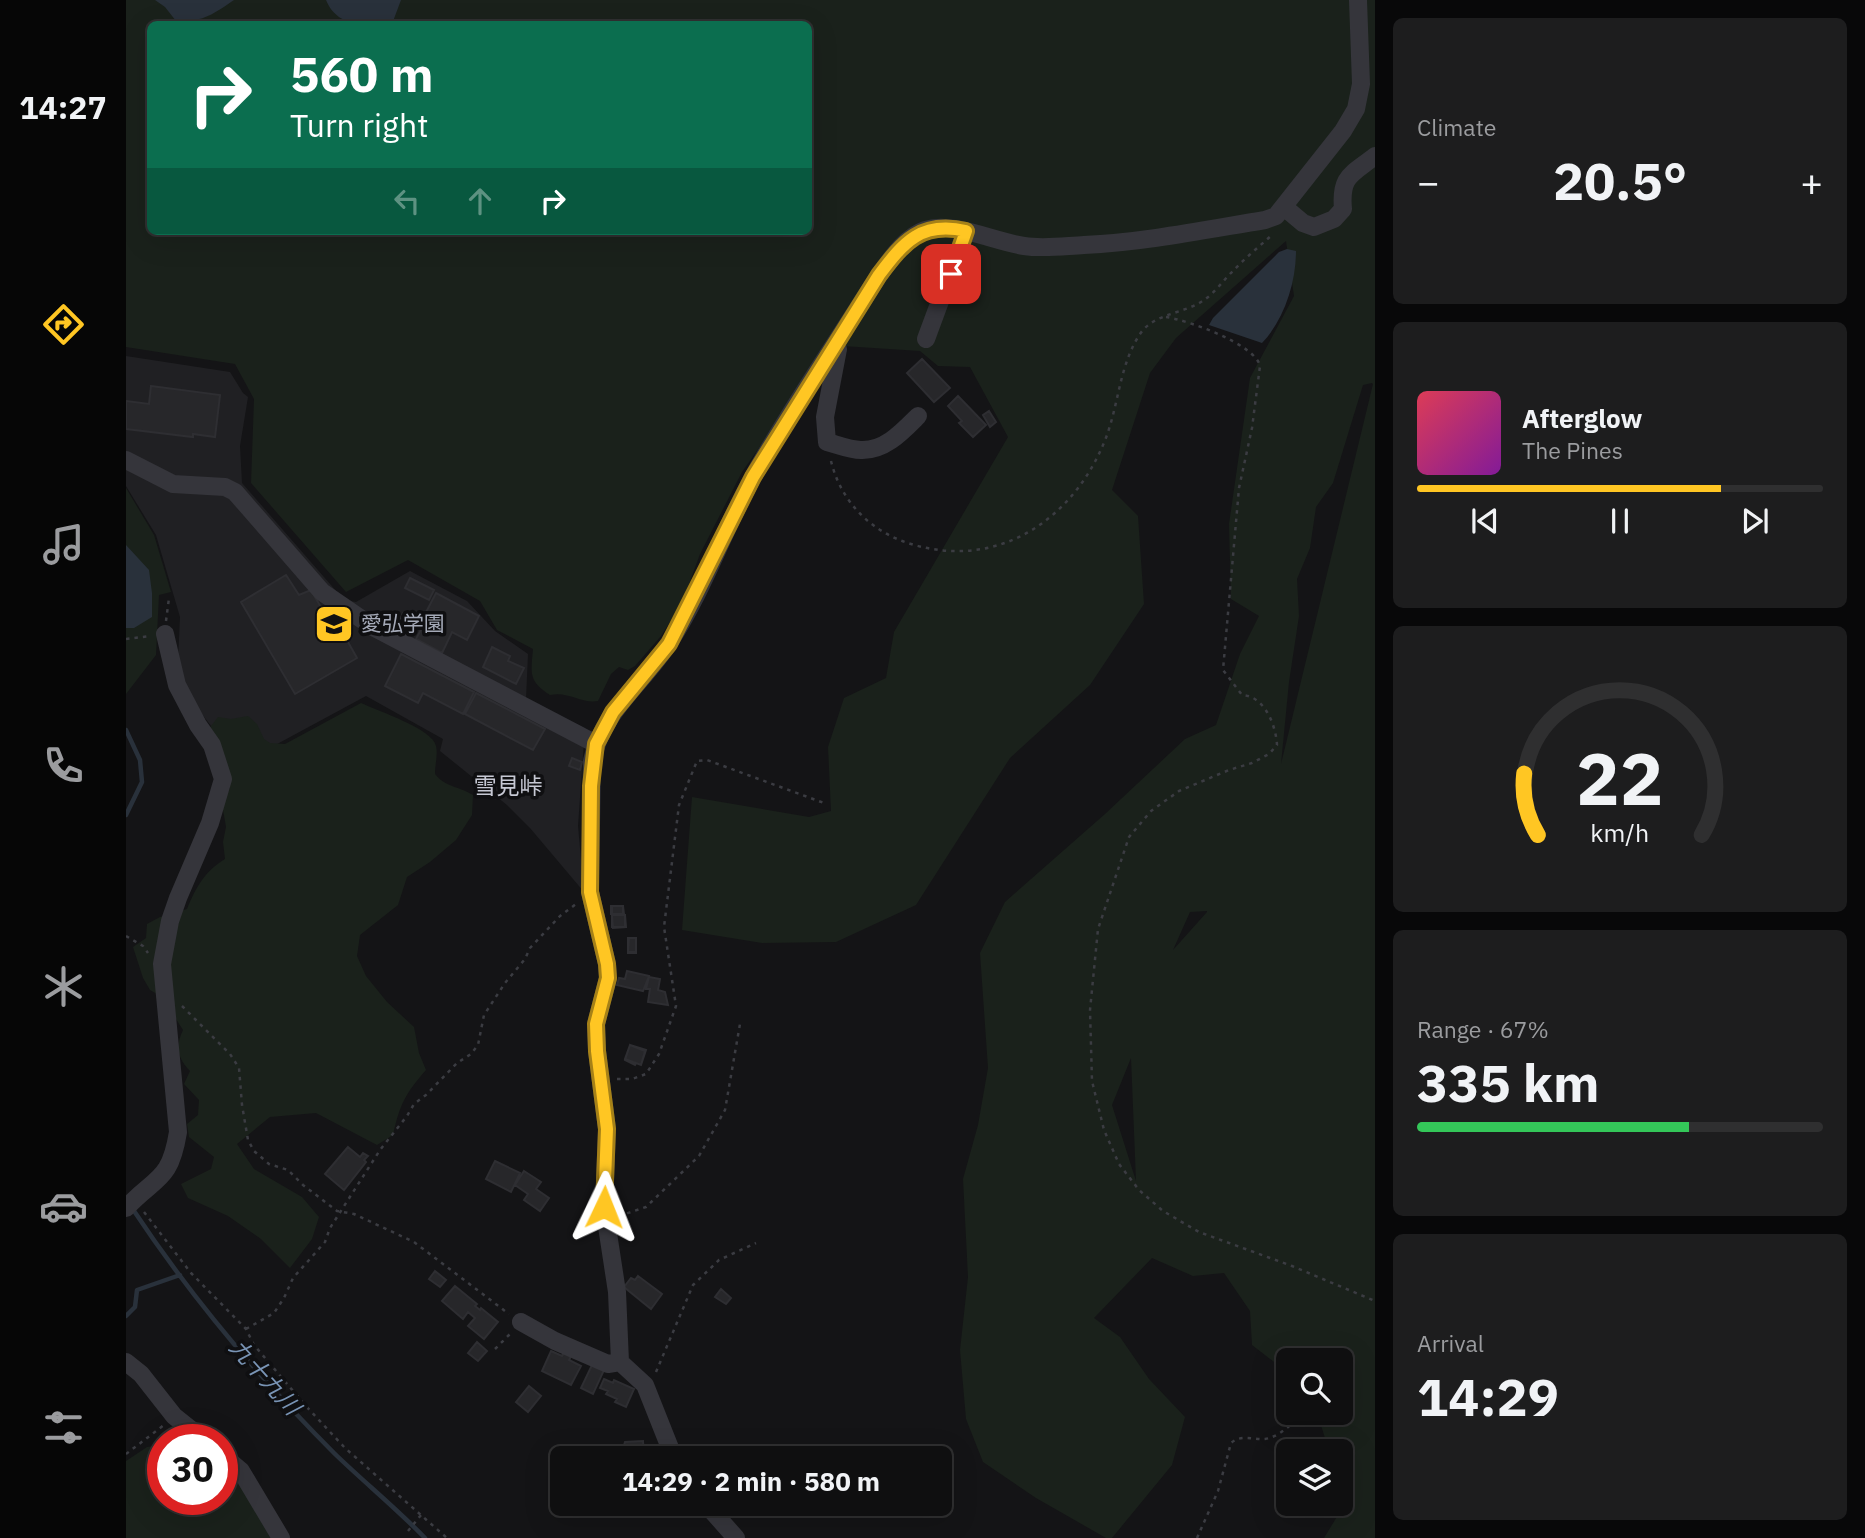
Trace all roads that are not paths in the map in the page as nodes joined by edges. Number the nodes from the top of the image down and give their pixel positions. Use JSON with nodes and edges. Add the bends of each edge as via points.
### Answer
{"nodes":[{"id":1,"x":1358,"y":0,"type":"edge"},
{"id":2,"x":1375,"y":156,"type":"edge"},
{"id":3,"x":1289,"y":211,"type":"junction"},
{"id":4,"x":966,"y":231,"type":"junction"},
{"id":5,"x":841,"y":335,"type":"junction"},
{"id":6,"x":926,"y":339,"type":"dead end"},
{"id":7,"x":918,"y":416,"type":"dead end"},
{"id":8,"x":126,"y":460,"type":"edge"},
{"id":9,"x":165,"y":634,"type":"road end"},
{"id":10,"x":596,"y":744,"type":"junction"},
{"id":11,"x":133,"y":1201,"type":"edge"},
{"id":12,"x":521,"y":1322,"type":"road end"},
{"id":13,"x":126,"y":1362,"type":"edge"},
{"id":14,"x":620,"y":1362,"type":"junction"},
{"id":15,"x":184,"y":1424,"type":"edge"},
{"id":16,"x":669,"y":1446,"type":"edge"},
{"id":17,"x":238,"y":1468,"type":"edge"},
{"id":18,"x":717,"y":1516,"type":"edge"},
{"id":19,"x":281,"y":1538,"type":"edge"},
{"id":20,"x":736,"y":1538,"type":"edge"}],
"edges":[{"from":1,"to":3,"type":"street","via":[[1361,84],[1356,109]]},
{"from":2,"to":3,"type":"street","via":[[1341,189],[1343,209],[1334,219],[1314,227]]},
{"from":3,"to":4,"type":"street","via":[[1265,220],[1117,244],[1037,248]]},
{"from":4,"to":5,"type":"street","via":[[924,230],[901,247]]},
{"from":4,"to":6,"type":"street"},
{"from":5,"to":7,"type":"street","via":[[825,417],[827,442],[861,450],[880,447]]},
{"from":5,"to":10,"type":"street","via":[[753,477],[669,644],[613,712]]},
{"from":8,"to":10,"type":"street","via":[[173,484],[225,487],[235,492],[322,592],[362,620]]},
{"from":9,"to":11,"type":"street","via":[[177,685],[212,745],[223,779],[174,909],[162,964],[178,1132],[174,1157],[162,1178]]},
{"from":10,"to":14,"type":"street","via":[[590,810],[591,897],[608,978],[596,1024],[607,1129],[604,1207],[617,1292]]},
{"from":12,"to":14,"type":"street","via":[[608,1364]]},
{"from":13,"to":15,"type":"street"},
{"from":14,"to":16,"type":"street","via":[[645,1385]]},
{"from":17,"to":19,"type":"street"},
{"from":18,"to":20,"type":"street"}]}
